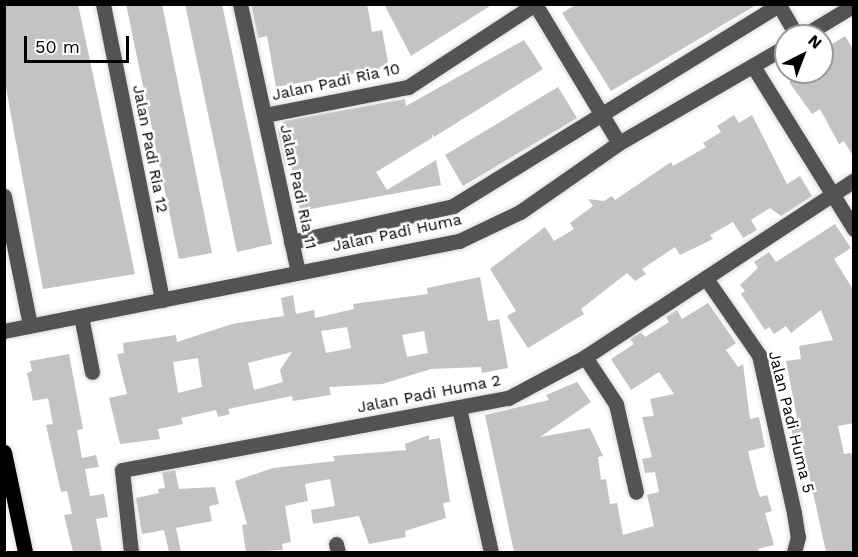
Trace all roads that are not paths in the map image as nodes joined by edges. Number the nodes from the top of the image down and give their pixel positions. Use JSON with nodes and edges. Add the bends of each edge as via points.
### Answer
{"nodes":[{"id":1,"x":103,"y":4,"type":"edge"},
{"id":2,"x":240,"y":4,"type":"edge"},
{"id":3,"x":535,"y":4,"type":"edge"},
{"id":4,"x":780,"y":5,"type":"edge"},
{"id":5,"x":854,"y":5,"type":"edge"},
{"id":6,"x":790,"y":24,"type":"edge"},
{"id":7,"x":823,"y":24,"type":"edge"},
{"id":8,"x":774,"y":53,"type":"edge"},
{"id":9,"x":753,"y":66,"type":"junction"},
{"id":10,"x":601,"y":114,"type":"junction"},
{"id":11,"x":265,"y":116,"type":"junction"},
{"id":12,"x":619,"y":143,"type":"junction"},
{"id":13,"x":854,"y":180,"type":"edge"},
{"id":14,"x":832,"y":193,"type":"junction"},
{"id":15,"x":4,"y":196,"type":"edge"},
{"id":16,"x":854,"y":229,"type":"edge"},
{"id":17,"x":291,"y":242,"type":"junction"},
{"id":18,"x":298,"y":272,"type":"junction"},
{"id":19,"x":707,"y":280,"type":"junction"},
{"id":20,"x":162,"y":300,"type":"junction"},
{"id":21,"x":81,"y":316,"type":"junction"},
{"id":22,"x":30,"y":326,"type":"junction"},
{"id":23,"x":4,"y":331,"type":"edge"},
{"id":24,"x":585,"y":357,"type":"junction"},
{"id":25,"x":92,"y":372,"type":"dead end"},
{"id":26,"x":459,"y":408,"type":"junction"},
{"id":27,"x":4,"y":452,"type":"edge"},
{"id":28,"x":636,"y":492,"type":"dead end"},
{"id":29,"x":795,"y":551,"type":"edge"},
{"id":30,"x":25,"y":552,"type":"edge"},
{"id":31,"x":132,"y":552,"type":"edge"},
{"id":32,"x":491,"y":552,"type":"edge"}],
"edges":[{"from":1,"to":20,"type":"street","name":"Jalan Padi Ria 12"},
{"from":2,"to":11,"type":"street","name":"Jalan Padi Ria 11"},
{"from":3,"to":10,"type":"street"},
{"from":3,"to":11,"type":"street","name":"Jalan Padi Ria 10","via":[[408,87]]},
{"from":4,"to":6,"type":"street"},
{"from":4,"to":10,"type":"street","name":"Jalan Padi Huma"},
{"from":5,"to":7,"type":"street"},
{"from":8,"to":9,"type":"street","name":"Jalan Padi Huma"},
{"from":9,"to":12,"type":"street","name":"Jalan Padi Huma"},
{"from":9,"to":14,"type":"street"},
{"from":10,"to":12,"type":"street"},
{"from":10,"to":17,"type":"street","name":"Jalan Padi Huma","via":[[453,206]]},
{"from":11,"to":17,"type":"street","name":"Jalan Padi Ria 11"},
{"from":12,"to":18,"type":"street","name":"Jalan Padi Huma","via":[[520,212],[459,242]]},
{"from":13,"to":14,"type":"street","name":"Jalan Padi Huma 2"},
{"from":14,"to":16,"type":"street"},
{"from":14,"to":19,"type":"street","name":"Jalan Padi Huma 2"},
{"from":15,"to":22,"type":"street"},
{"from":17,"to":18,"type":"street","name":"Jalan Padi Ria 11"},
{"from":18,"to":20,"type":"street","name":"Jalan Padi Huma"},
{"from":19,"to":24,"type":"street","name":"Jalan Padi Huma 2"},
{"from":19,"to":29,"type":"street","name":"Jalan Padi Huma 5","via":[[759,355],[794,513]]},
{"from":20,"to":21,"type":"street","name":"Jalan Padi Huma"},
{"from":21,"to":22,"type":"street","name":"Jalan Padi Huma"},
{"from":21,"to":25,"type":"street"},
{"from":22,"to":23,"type":"street","name":"Jalan Padi Huma"},
{"from":24,"to":26,"type":"street","name":"Jalan Padi Huma 2","via":[[524,391]]},
{"from":24,"to":28,"type":"street","via":[[616,404]]},
{"from":26,"to":31,"type":"street","name":"Jalan Padi Huma 2","via":[[122,470]]},
{"from":26,"to":32,"type":"street"},
{"from":27,"to":30,"type":"main road"}]}
